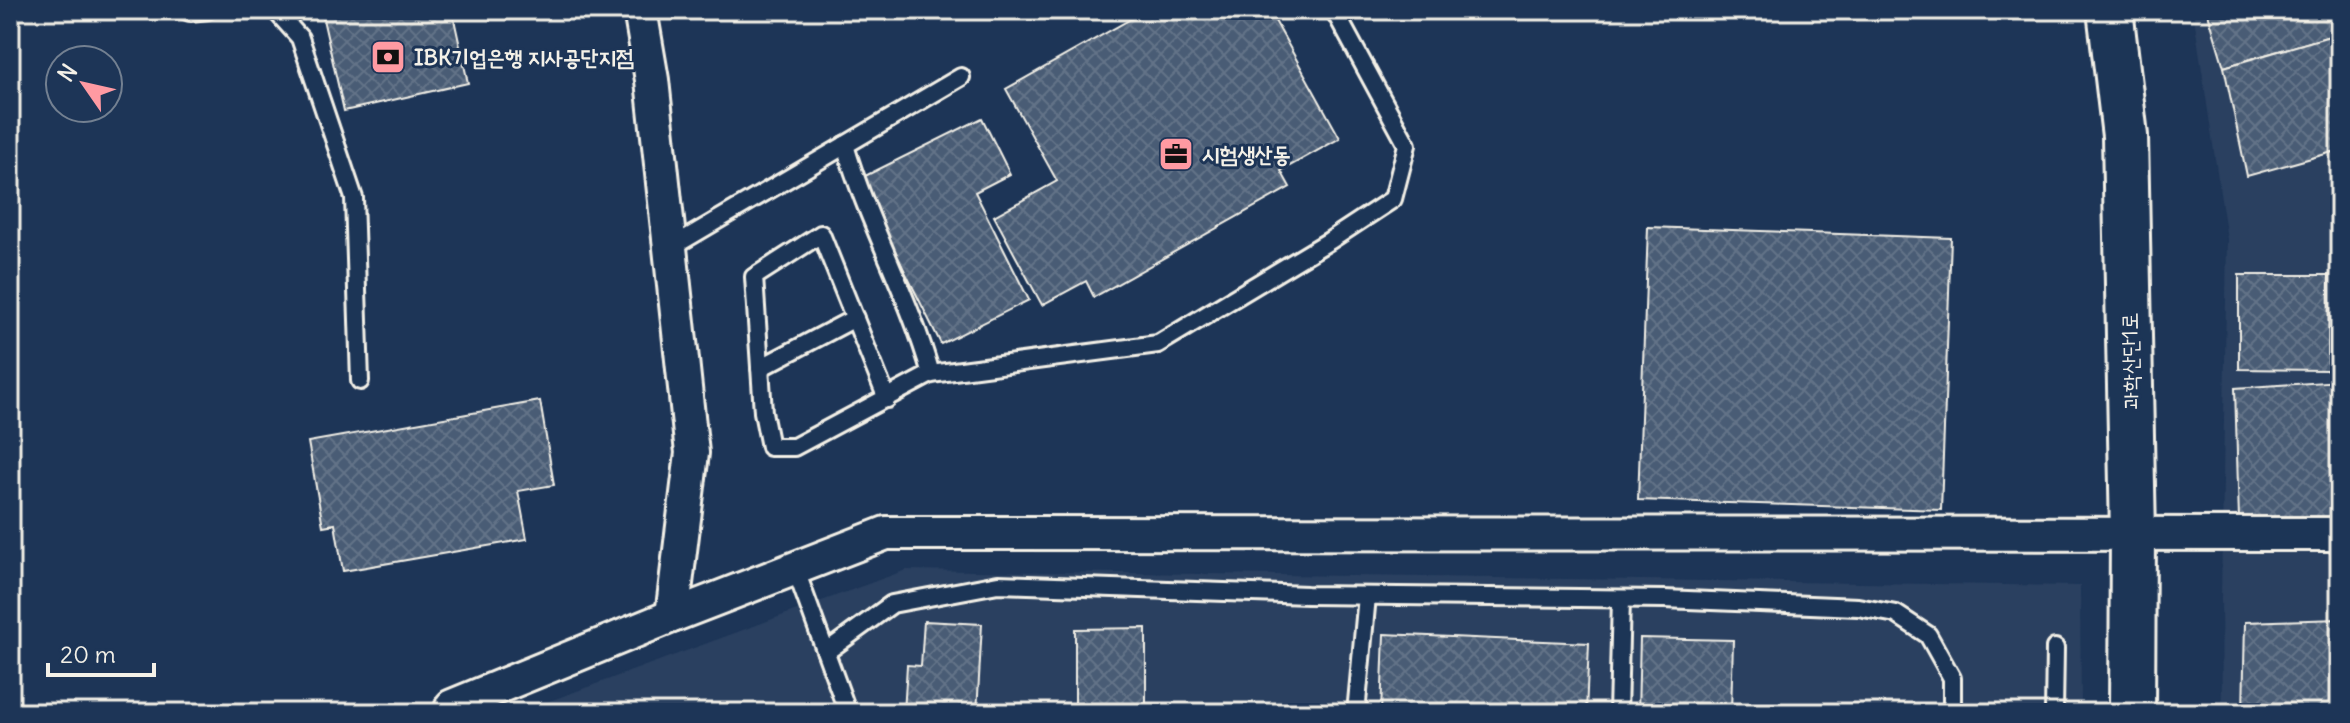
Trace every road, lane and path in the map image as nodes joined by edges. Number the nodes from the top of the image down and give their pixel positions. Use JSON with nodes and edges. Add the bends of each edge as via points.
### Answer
{"nodes":[{"id":1,"x":185,"y":10,"type":"edge"},
{"id":2,"x":208,"y":10,"type":"edge"},
{"id":3,"x":275,"y":10,"type":"edge"},
{"id":4,"x":640,"y":10,"type":"edge"},
{"id":5,"x":1334,"y":10,"type":"edge"},
{"id":6,"x":2110,"y":10,"type":"edge"},
{"id":7,"x":961,"y":77,"type":"dead end"},
{"id":8,"x":845,"y":145,"type":"junction"},
{"id":9,"x":670,"y":248,"type":"junction"},
{"id":10,"x":855,"y":318,"type":"junction"},
{"id":11,"x":760,"y":368,"type":"junction"},
{"id":12,"x":931,"y":374,"type":"junction"},
{"id":13,"x":360,"y":381,"type":"dead end"},
{"id":14,"x":887,"y":399,"type":"junction"},
{"id":15,"x":2340,"y":534,"type":"edge"},
{"id":16,"x":2133,"y":535,"type":"junction"},
{"id":17,"x":795,"y":568,"type":"junction"},
{"id":18,"x":1367,"y":596,"type":"junction"},
{"id":19,"x":1621,"y":599,"type":"junction"},
{"id":20,"x":672,"y":616,"type":"junction"},
{"id":21,"x":2055,"y":648,"type":"dead end"},
{"id":22,"x":826,"y":652,"type":"junction"},
{"id":23,"x":454,"y":713,"type":"edge"},
{"id":24,"x":848,"y":713,"type":"edge"},
{"id":25,"x":1356,"y":713,"type":"edge"},
{"id":26,"x":1618,"y":713,"type":"edge"},
{"id":27,"x":1952,"y":713,"type":"edge"},
{"id":28,"x":2054,"y":713,"type":"edge"},
{"id":29,"x":2132,"y":713,"type":"edge"}],
"edges":[{"from":1,"to":2,"type":"lane"},
{"from":3,"to":13,"type":"lane","via":[[300,38],[354,198]]},
{"from":4,"to":9,"type":"street"},
{"from":5,"to":12,"type":"lane","via":[[1407,145],[1393,199],[1158,344]]},
{"from":6,"to":16,"type":"main road","name":"과학산단1로","via":[[2125,136]]},
{"from":7,"to":8,"type":"lane"},
{"from":8,"to":9,"type":"lane"},
{"from":8,"to":12,"type":"lane","via":[[858,189],[919,330]]},
{"from":9,"to":20,"type":"street","via":[[692,453]]},
{"from":10,"to":11,"type":"lane"},
{"from":10,"to":11,"type":"lane","via":[[821,234],[754,277]]},
{"from":10,"to":14,"type":"lane"},
{"from":11,"to":14,"type":"lane","via":[[770,447],[794,447]]},
{"from":12,"to":14,"type":"lane"},
{"from":15,"to":16,"type":"street"},
{"from":16,"to":17,"type":"street","via":[[886,533]]},
{"from":16,"to":29,"type":"main road","name":"과학산단1로"},
{"from":17,"to":20,"type":"street"},
{"from":17,"to":22,"type":"lane"},
{"from":18,"to":19,"type":"lane"},
{"from":18,"to":22,"type":"lane","via":[[998,584],[892,604]]},
{"from":18,"to":25,"type":"lane"},
{"from":19,"to":26,"type":"lane"},
{"from":19,"to":27,"type":"lane","via":[[1858,607],[1896,614],[1928,635],[1952,678]]},
{"from":20,"to":23,"type":"street","via":[[452,706]]},
{"from":21,"to":28,"type":"lane"},
{"from":22,"to":24,"type":"lane"}]}
